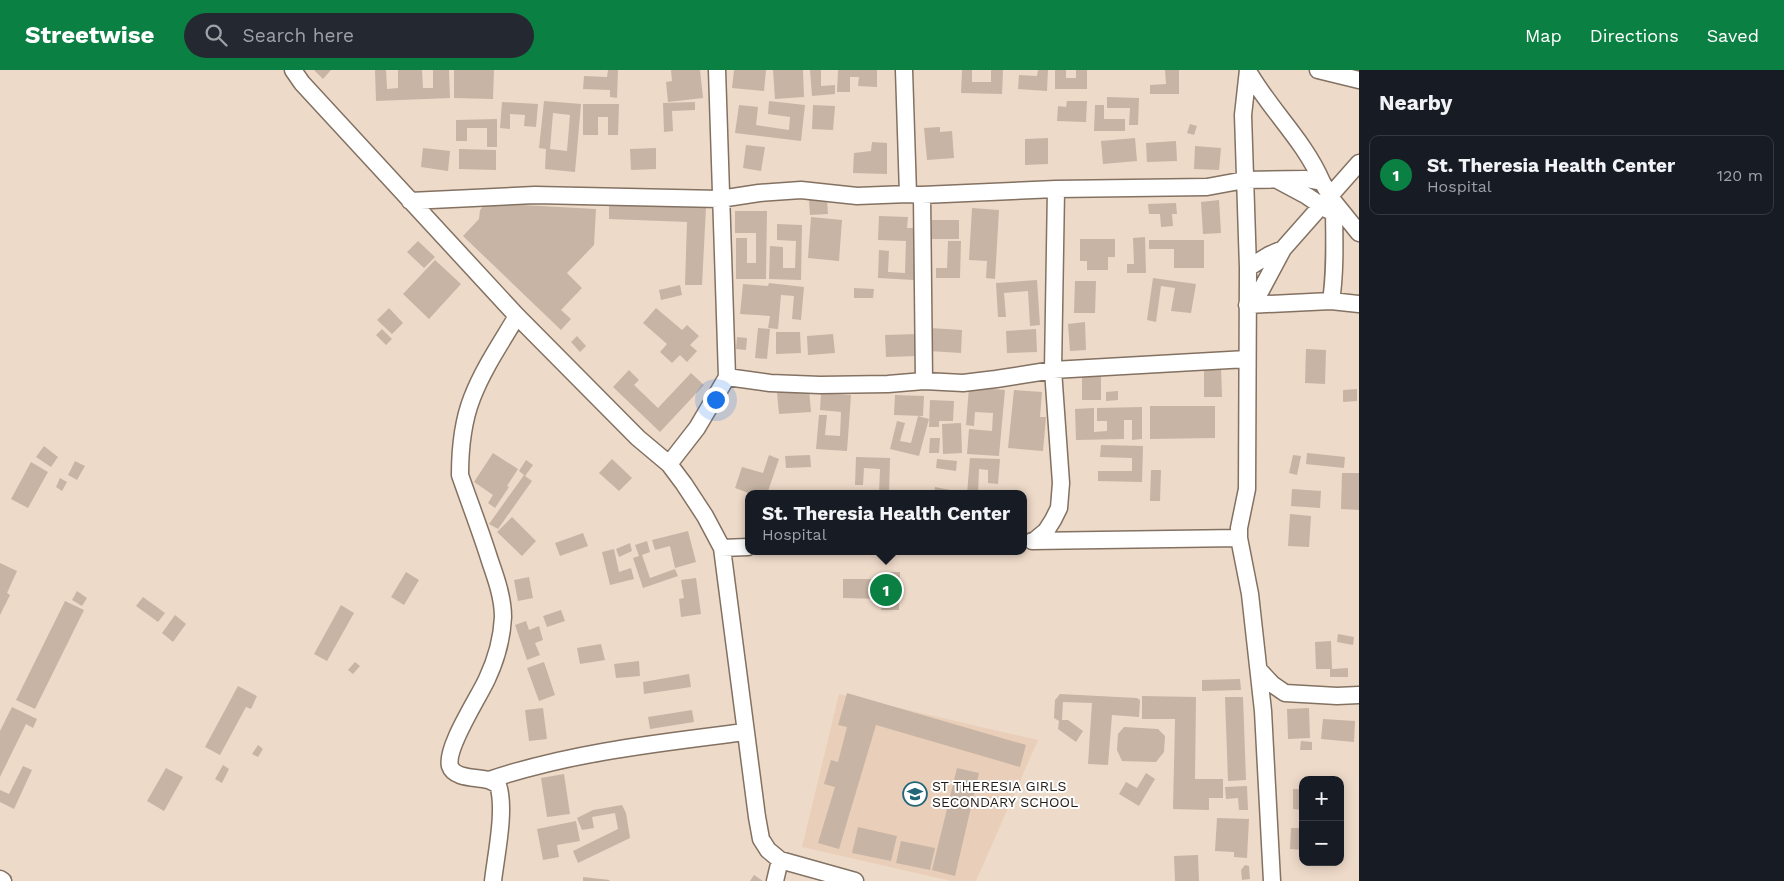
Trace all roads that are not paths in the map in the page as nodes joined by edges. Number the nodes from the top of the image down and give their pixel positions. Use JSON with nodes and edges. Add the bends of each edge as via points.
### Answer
{"nodes":[{"id":1,"x":293,"y":70,"type":"edge"},
{"id":2,"x":716,"y":70,"type":"edge"},
{"id":3,"x":904,"y":70,"type":"edge"},
{"id":4,"x":1248,"y":70,"type":"edge"},
{"id":5,"x":1318,"y":70,"type":"edge"},
{"id":6,"x":1359,"y":80,"type":"edge"},
{"id":7,"x":1359,"y":163,"type":"edge"},
{"id":8,"x":1245,"y":180,"type":"junction"},
{"id":9,"x":1278,"y":180,"type":"junction"},
{"id":10,"x":1056,"y":189,"type":"junction"},
{"id":11,"x":915,"y":195,"type":"junction"},
{"id":12,"x":720,"y":199,"type":"junction"},
{"id":13,"x":1328,"y":199,"type":"junction"},
{"id":14,"x":410,"y":201,"type":"junction"},
{"id":15,"x":1359,"y":233,"type":"edge"},
{"id":16,"x":1283,"y":249,"type":"junction"},
{"id":17,"x":1248,"y":268,"type":"junction"},
{"id":18,"x":1331,"y":300,"type":"junction"},
{"id":19,"x":1359,"y":304,"type":"edge"},
{"id":20,"x":1250,"y":305,"type":"junction"},
{"id":21,"x":518,"y":316,"type":"junction"},
{"id":22,"x":1247,"y":359,"type":"junction"},
{"id":23,"x":1053,"y":370,"type":"junction"},
{"id":24,"x":727,"y":377,"type":"junction"},
{"id":25,"x":924,"y":381,"type":"junction"},
{"id":26,"x":669,"y":464,"type":"junction"},
{"id":27,"x":1239,"y":538,"type":"junction"},
{"id":28,"x":1029,"y":541,"type":"edge"},
{"id":29,"x":745,"y":547,"type":"edge"},
{"id":30,"x":722,"y":548,"type":"junction"},
{"id":31,"x":1259,"y":670,"type":"junction"},
{"id":32,"x":1285,"y":693,"type":"junction"},
{"id":33,"x":1359,"y":695,"type":"edge"},
{"id":34,"x":1263,"y":711,"type":"junction"},
{"id":35,"x":745,"y":732,"type":"junction"},
{"id":36,"x":489,"y":780,"type":"junction"},
{"id":37,"x":780,"y":860,"type":"junction"},
{"id":38,"x":0,"y":878,"type":"edge"},
{"id":39,"x":845,"y":880,"type":"edge"},
{"id":40,"x":3,"y":881,"type":"edge"},
{"id":41,"x":493,"y":881,"type":"edge"},
{"id":42,"x":775,"y":881,"type":"edge"},
{"id":43,"x":1272,"y":881,"type":"edge"}],
"edges":[{"from":1,"to":14,"type":"street"},
{"from":2,"to":12,"type":"street"},
{"from":3,"to":11,"type":"street"},
{"from":4,"to":8,"type":"street","via":[[1243,115]]},
{"from":4,"to":13,"type":"street","via":[[1259,90],[1307,153]]},
{"from":5,"to":6,"type":"street"},
{"from":7,"to":13,"type":"street"},
{"from":8,"to":9,"type":"street"},
{"from":8,"to":10,"type":"street","via":[[1207,187]]},
{"from":8,"to":17,"type":"street"},
{"from":9,"to":13,"type":"street"},
{"from":9,"to":13,"type":"street","via":[[1306,180]]},
{"from":10,"to":11,"type":"street"},
{"from":10,"to":23,"type":"street"},
{"from":11,"to":12,"type":"street","via":[[857,196],[801,190]]},
{"from":11,"to":25,"type":"street"},
{"from":12,"to":14,"type":"street","via":[[535,195]]},
{"from":12,"to":24,"type":"street"},
{"from":13,"to":15,"type":"street"},
{"from":13,"to":16,"type":"street"},
{"from":13,"to":18,"type":"street","via":[[1335,261]]},
{"from":14,"to":21,"type":"street"},
{"from":16,"to":17,"type":"street"},
{"from":16,"to":20,"type":"street"},
{"from":17,"to":20,"type":"street"},
{"from":18,"to":19,"type":"street"},
{"from":18,"to":20,"type":"street"},
{"from":20,"to":22,"type":"street"},
{"from":21,"to":26,"type":"street","via":[[638,438]]},
{"from":21,"to":36,"type":"street","via":[[471,399],[460,457],[460,475],[497,582],[503,615],[495,658],[455,740],[450,766],[455,772]]},
{"from":22,"to":23,"type":"street"},
{"from":22,"to":27,"type":"street","via":[[1247,489],[1240,516]]},
{"from":23,"to":25,"type":"street","via":[[963,383]]},
{"from":23,"to":28,"type":"street","via":[[1061,483],[1059,508],[1046,531]]},
{"from":24,"to":25,"type":"street","via":[[820,386]]},
{"from":24,"to":26,"type":"street","via":[[698,428]]},
{"from":26,"to":30,"type":"street","via":[[705,516]]},
{"from":27,"to":28,"type":"street"},
{"from":27,"to":31,"type":"street"},
{"from":29,"to":30,"type":"street"},
{"from":30,"to":35,"type":"street"},
{"from":31,"to":32,"type":"street"},
{"from":31,"to":34,"type":"street"},
{"from":32,"to":33,"type":"street"},
{"from":32,"to":34,"type":"street"},
{"from":34,"to":43,"type":"street"},
{"from":35,"to":36,"type":"street","via":[[577,756]]},
{"from":35,"to":37,"type":"street","via":[[761,839]]},
{"from":36,"to":41,"type":"street","via":[[498,785],[501,795]]},
{"from":37,"to":39,"type":"street"},
{"from":37,"to":42,"type":"street"},
{"from":38,"to":40,"type":"street"}]}
